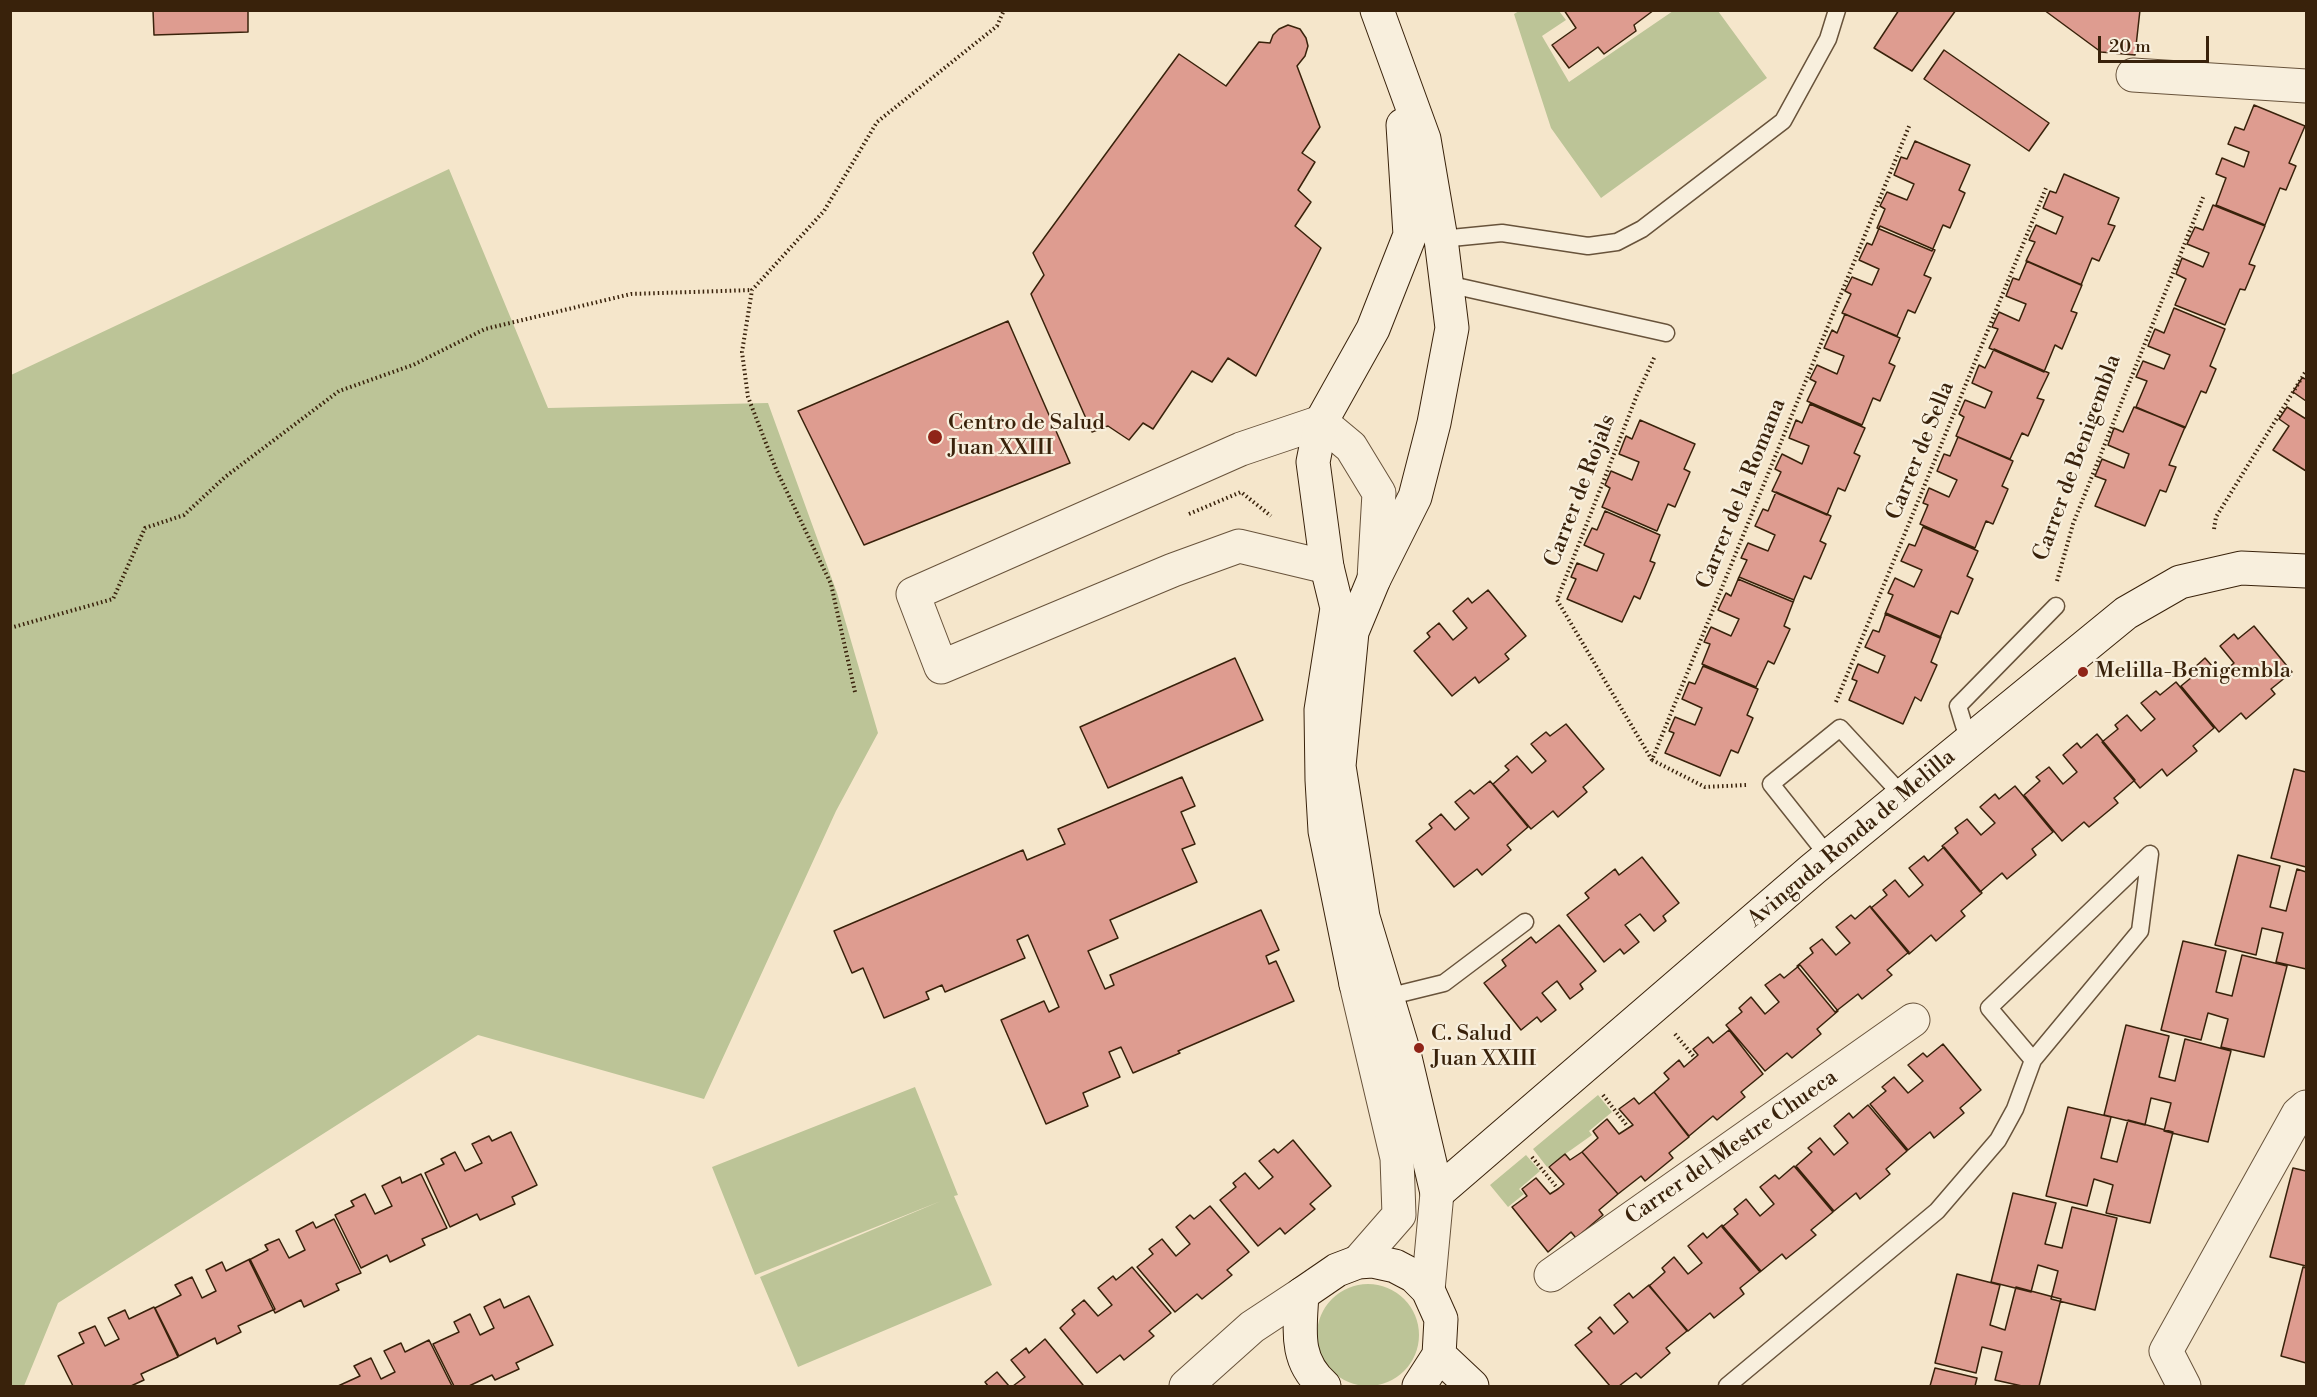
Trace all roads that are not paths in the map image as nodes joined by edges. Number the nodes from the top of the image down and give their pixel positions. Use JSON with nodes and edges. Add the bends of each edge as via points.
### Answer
{"nodes":[{"id":1,"x":1377,"y":10,"type":"edge"},
{"id":2,"x":1386,"y":10,"type":"edge"},
{"id":3,"x":1837,"y":10,"type":"edge"},
{"id":4,"x":2133,"y":75,"type":"dead end"},
{"id":5,"x":1400,"y":77,"type":"junction"},
{"id":6,"x":2307,"y":86,"type":"edge"},
{"id":7,"x":1442,"y":239,"type":"junction"},
{"id":8,"x":1446,"y":284,"type":"junction"},
{"id":9,"x":1666,"y":333,"type":"road end"},
{"id":10,"x":1321,"y":422,"type":"junction"},
{"id":11,"x":1327,"y":567,"type":"junction"},
{"id":12,"x":2307,"y":571,"type":"edge"},
{"id":13,"x":1374,"y":579,"type":"junction"},
{"id":14,"x":2056,"y":606,"type":"road end"},
{"id":15,"x":1969,"y":742,"type":"junction"},
{"id":16,"x":1903,"y":796,"type":"junction"},
{"id":17,"x":1829,"y":857,"type":"junction"},
{"id":18,"x":1525,"y":922,"type":"dead end"},
{"id":19,"x":1387,"y":997,"type":"junction"},
{"id":20,"x":1913,"y":1020,"type":"dead end"},
{"id":21,"x":2033,"y":1060,"type":"junction"},
{"id":22,"x":2307,"y":1107,"type":"edge"},
{"id":23,"x":1437,"y":1193,"type":"junction"},
{"id":24,"x":1358,"y":1262,"type":"junction"},
{"id":25,"x":1551,"y":1275,"type":"dead end"},
{"id":26,"x":1428,"y":1290,"type":"junction"},
{"id":27,"x":1302,"y":1294,"type":"junction"},
{"id":28,"x":1439,"y":1355,"type":"junction"},
{"id":29,"x":1186,"y":1386,"type":"edge"},
{"id":30,"x":1324,"y":1386,"type":"edge"},
{"id":31,"x":1419,"y":1386,"type":"edge"},
{"id":32,"x":1472,"y":1386,"type":"edge"},
{"id":33,"x":1727,"y":1386,"type":"edge"},
{"id":34,"x":2184,"y":1386,"type":"edge"}],
"edges":[{"from":1,"to":5,"type":"street"},
{"from":2,"to":5,"type":"street"},
{"from":3,"to":7,"type":"lane","via":[[1828,39],[1783,121],[1642,228],[1617,242],[1588,246],[1502,233]]},
{"from":4,"to":6,"type":"street"},
{"from":5,"to":7,"type":"street","via":[[1424,139]]},
{"from":5,"to":10,"type":"street","via":[[1410,235],[1373,329]]},
{"from":7,"to":8,"type":"street"},
{"from":8,"to":9,"type":"lane"},
{"from":8,"to":13,"type":"street","via":[[1452,328],[1434,423],[1415,497]]},
{"from":10,"to":11,"type":"street","via":[[1313,462]]},
{"from":10,"to":11,"type":"street","via":[[1240,449],[913,594],[941,667],[1239,546]]},
{"from":10,"to":13,"type":"street","via":[[1351,447],[1379,493]]},
{"from":11,"to":24,"type":"street","via":[[1337,608],[1321,710],[1324,821],[1356,984],[1397,1158],[1399,1215]]},
{"from":12,"to":15,"type":"street","name":"Avinguda Ronda de Melilla","via":[[2241,567],[2180,582],[2126,613]]},
{"from":13,"to":19,"type":"street","via":[[1352,632],[1339,766],[1363,917]]},
{"from":14,"to":15,"type":"lane","via":[[1958,706]]},
{"from":15,"to":16,"type":"street","name":"Avinguda Ronda de Melilla"},
{"from":16,"to":17,"type":"street","name":"Avinguda Ronda de Melilla"},
{"from":16,"to":17,"type":"lane","via":[[1840,728],[1771,784]]},
{"from":17,"to":23,"type":"street","name":"Avinguda Ronda de Melilla"},
{"from":18,"to":19,"type":"lane","via":[[1444,983]]},
{"from":19,"to":23,"type":"street"},
{"from":20,"to":25,"type":"street","name":"Carrer del Mestre Chueca"},
{"from":21,"to":21,"type":"lane","via":[[1989,1008],[2150,854],[2139,931]]},
{"from":21,"to":33,"type":"lane","via":[[1998,1140],[1937,1211]]},
{"from":22,"to":34,"type":"street","via":[[2292,1123],[2166,1351]]},
{"from":23,"to":26,"type":"street"},
{"from":24,"to":26,"type":"street","via":[[1395,1266],[1414,1276]]},
{"from":24,"to":27,"type":"street","via":[[1337,1270]]},
{"from":26,"to":28,"type":"street","via":[[1441,1319]]},
{"from":27,"to":29,"type":"street","via":[[1252,1327]]},
{"from":27,"to":30,"type":"street","via":[[1300,1345],[1313,1377]]},
{"from":28,"to":31,"type":"street"},
{"from":28,"to":32,"type":"street"}]}
